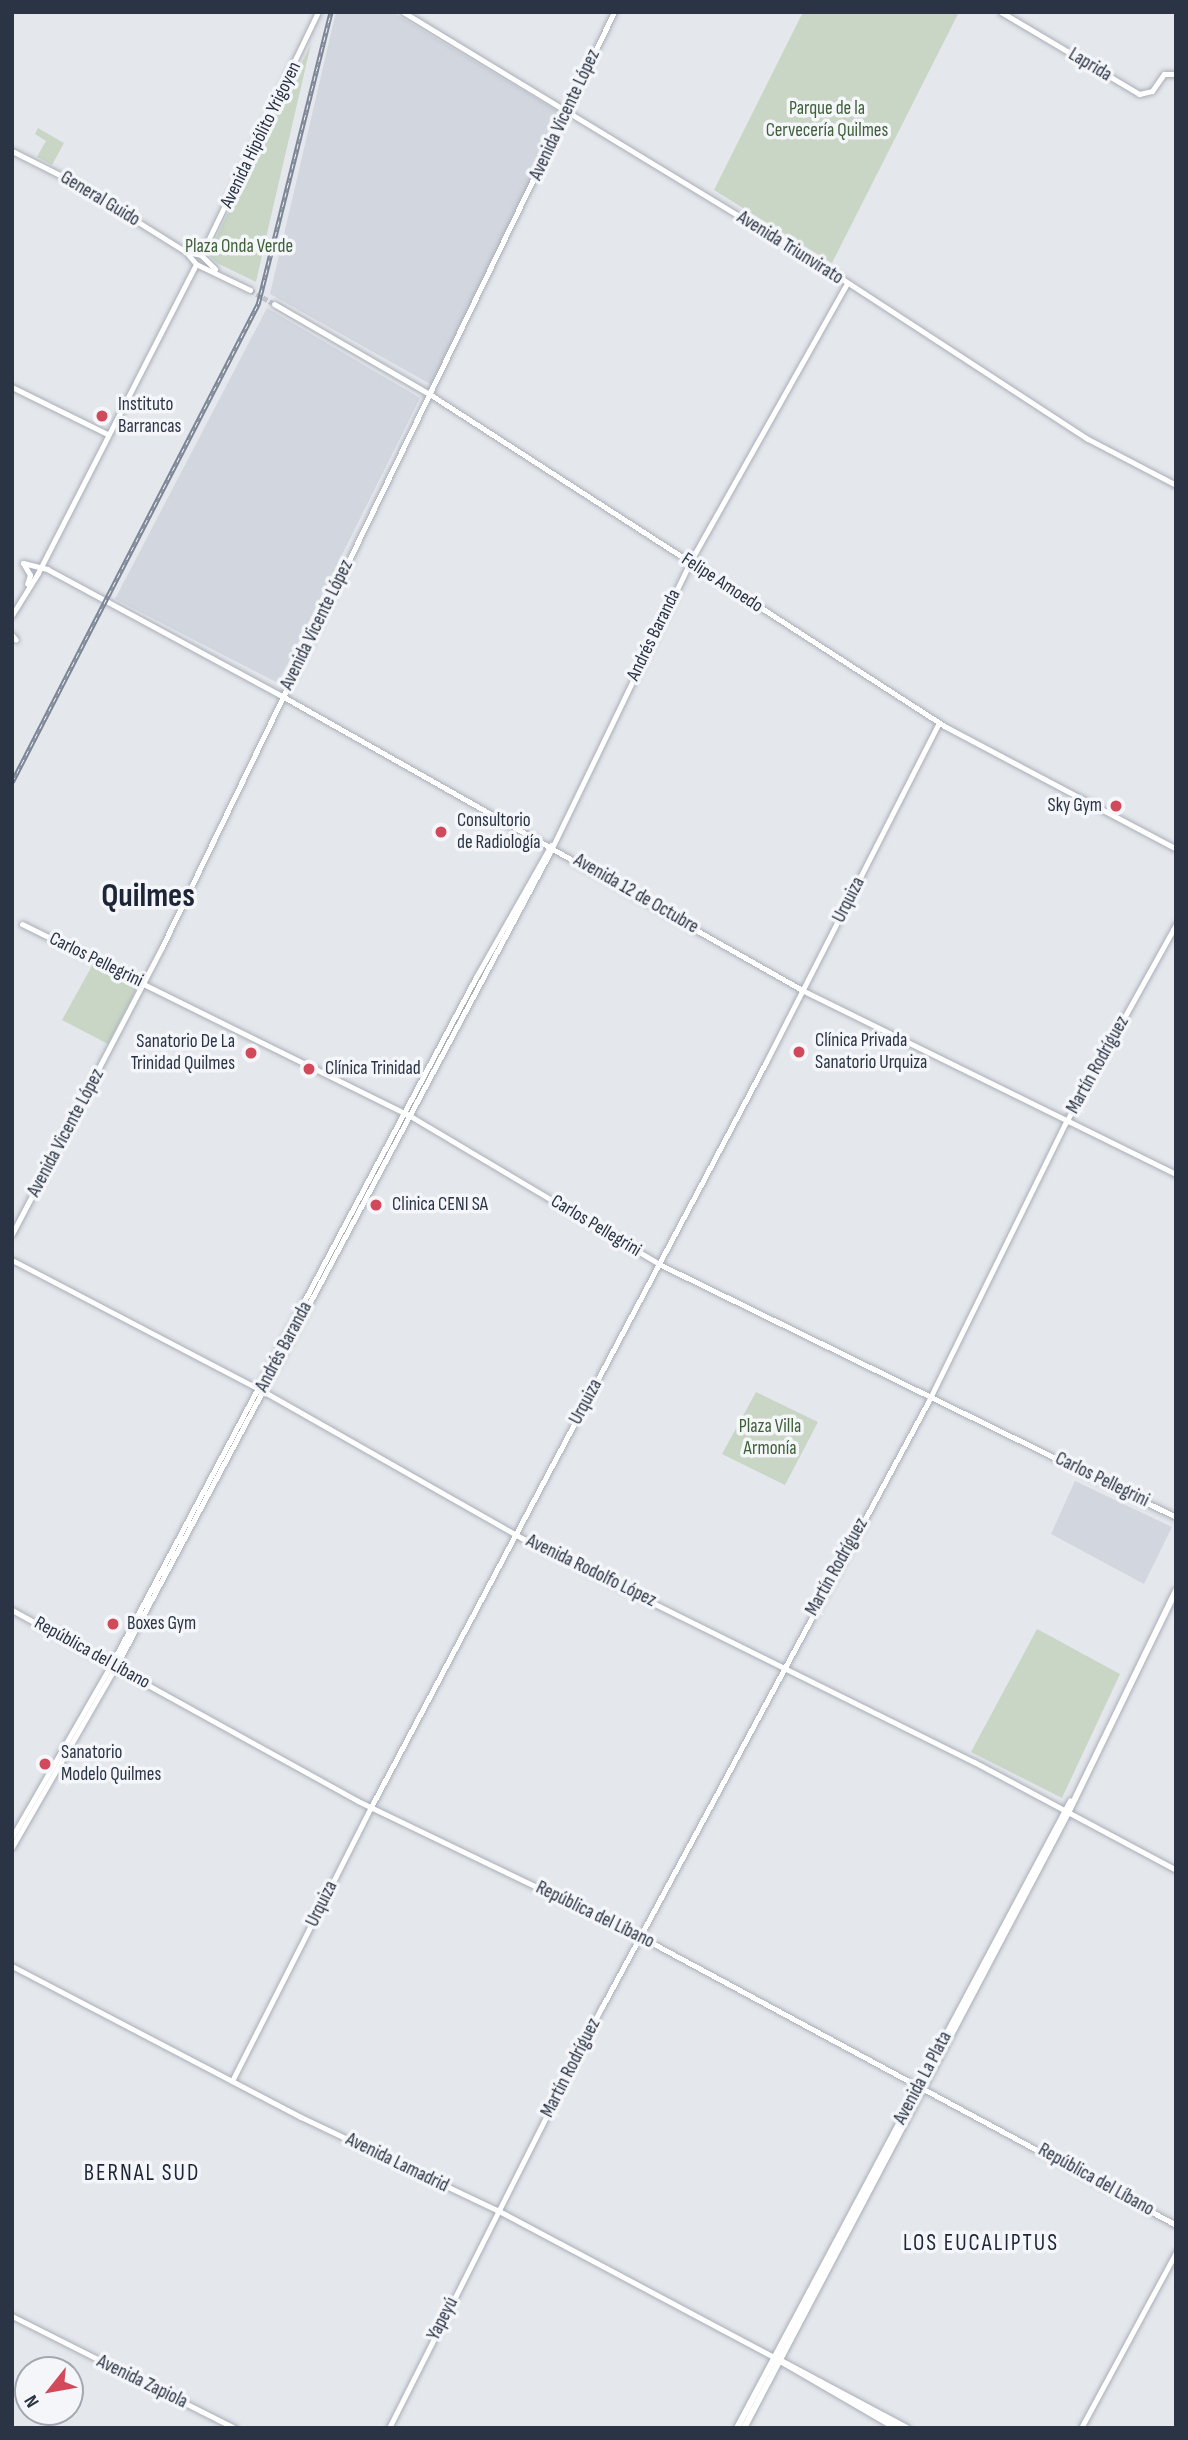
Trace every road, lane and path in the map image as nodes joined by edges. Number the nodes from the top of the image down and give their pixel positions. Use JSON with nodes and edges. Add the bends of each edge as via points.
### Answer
{"nodes":[{"id":1,"x":318,"y":12,"type":"edge"},
{"id":2,"x":403,"y":12,"type":"edge"},
{"id":3,"x":614,"y":12,"type":"edge"},
{"id":4,"x":1001,"y":12,"type":"edge"},
{"id":5,"x":1176,"y":74,"type":"edge"},
{"id":6,"x":567,"y":112,"type":"junction"},
{"id":7,"x":12,"y":151,"type":"edge"},
{"id":8,"x":186,"y":252,"type":"junction"},
{"id":9,"x":201,"y":255,"type":"junction"},
{"id":10,"x":196,"y":264,"type":"junction"},
{"id":11,"x":218,"y":272,"type":"junction"},
{"id":12,"x":847,"y":283,"type":"junction"},
{"id":13,"x":250,"y":290,"type":"tunnel mouth"},
{"id":14,"x":274,"y":304,"type":"tunnel mouth"},
{"id":15,"x":12,"y":387,"type":"edge"},
{"id":16,"x":431,"y":395,"type":"junction"},
{"id":17,"x":107,"y":434,"type":"junction"},
{"id":18,"x":1176,"y":485,"type":"edge"},
{"id":19,"x":690,"y":562,"type":"junction"},
{"id":20,"x":39,"y":566,"type":"junction"},
{"id":21,"x":26,"y":587,"type":"junction"},
{"id":22,"x":12,"y":615,"type":"edge"},
{"id":23,"x":282,"y":696,"type":"junction"},
{"id":24,"x":939,"y":723,"type":"junction"},
{"id":25,"x":551,"y":845,"type":"junction"},
{"id":26,"x":1176,"y":849,"type":"edge"},
{"id":27,"x":22,"y":924,"type":"dead end"},
{"id":28,"x":1176,"y":924,"type":"edge"},
{"id":29,"x":144,"y":984,"type":"junction"},
{"id":30,"x":802,"y":990,"type":"junction"},
{"id":31,"x":407,"y":1114,"type":"junction"},
{"id":32,"x":1066,"y":1122,"type":"junction"},
{"id":33,"x":1176,"y":1174,"type":"edge"},
{"id":34,"x":12,"y":1234,"type":"edge"},
{"id":35,"x":12,"y":1260,"type":"edge"},
{"id":36,"x":659,"y":1264,"type":"junction"},
{"id":37,"x":259,"y":1389,"type":"junction"},
{"id":38,"x":930,"y":1395,"type":"junction"},
{"id":39,"x":1176,"y":1517,"type":"edge"},
{"id":40,"x":517,"y":1535,"type":"junction"},
{"id":41,"x":1176,"y":1591,"type":"edge"},
{"id":42,"x":12,"y":1610,"type":"edge"},
{"id":43,"x":114,"y":1664,"type":"junction"},
{"id":44,"x":783,"y":1665,"type":"junction"},
{"id":45,"x":371,"y":1807,"type":"junction"},
{"id":46,"x":1067,"y":1810,"type":"junction"},
{"id":47,"x":12,"y":1837,"type":"edge"},
{"id":48,"x":12,"y":1847,"type":"edge"},
{"id":49,"x":1176,"y":1870,"type":"edge"},
{"id":50,"x":640,"y":1937,"type":"junction"},
{"id":51,"x":12,"y":1966,"type":"edge"},
{"id":52,"x":232,"y":2081,"type":"junction"},
{"id":53,"x":921,"y":2086,"type":"junction"},
{"id":54,"x":497,"y":2210,"type":"junction"},
{"id":55,"x":1176,"y":2225,"type":"edge"},
{"id":56,"x":1176,"y":2252,"type":"edge"},
{"id":57,"x":12,"y":2316,"type":"edge"},
{"id":58,"x":778,"y":2359,"type":"junction"},
{"id":59,"x":235,"y":2428,"type":"edge"},
{"id":60,"x":389,"y":2428,"type":"edge"},
{"id":61,"x":737,"y":2428,"type":"edge"},
{"id":62,"x":744,"y":2428,"type":"edge"},
{"id":63,"x":896,"y":2428,"type":"edge"},
{"id":64,"x":907,"y":2428,"type":"edge"},
{"id":65,"x":1081,"y":2428,"type":"edge"}],
"edges":[{"from":1,"to":9,"type":"street","name":"Avenida Hipólito Yrigoyen"},
{"from":2,"to":6,"type":"street","name":"Avenida Triunvirato"},
{"from":3,"to":6,"type":"street","name":"Avenida Vicente López"},
{"from":4,"to":5,"type":"street","name":"Laprida","via":[[1139,94],[1152,91],[1164,74]]},
{"from":6,"to":12,"type":"street","name":"Avenida Triunvirato"},
{"from":6,"to":16,"type":"street","name":"Avenida Vicente López"},
{"from":7,"to":8,"type":"street","name":"General Guido","via":[[74,182]]},
{"from":8,"to":9,"type":"street","name":"General Guido"},
{"from":8,"to":10,"type":"street","name":"General Guido"},
{"from":9,"to":11,"type":"street"},
{"from":10,"to":11,"type":"street"},
{"from":10,"to":17,"type":"street"},
{"from":11,"to":13,"type":"street"},
{"from":12,"to":18,"type":"street","name":"Avenida Triunvirato","via":[[1088,439]]},
{"from":12,"to":19,"type":"street","name":"Andrés Baranda"},
{"from":14,"to":16,"type":"street","name":"Felipe Amoedo"},
{"from":15,"to":17,"type":"street"},
{"from":16,"to":19,"type":"street","name":"Felipe Amoedo"},
{"from":16,"to":23,"type":"street","name":"Avenida Vicente López"},
{"from":17,"to":20,"type":"street"},
{"from":19,"to":24,"type":"street","name":"Felipe Amoedo"},
{"from":19,"to":25,"type":"street","name":"Andrés Baranda"},
{"from":20,"to":21,"type":"street"},
{"from":20,"to":21,"type":"street","name":"Avenida 12 de Octubre","via":[[23,563],[30,575]]},
{"from":20,"to":23,"type":"street","name":"Avenida 12 de Octubre"},
{"from":21,"to":22,"type":"street"},
{"from":23,"to":25,"type":"street","name":"Avenida 12 de Octubre"},
{"from":23,"to":29,"type":"street","name":"Avenida Vicente López"},
{"from":24,"to":26,"type":"street","name":"Felipe Amoedo"},
{"from":24,"to":30,"type":"street","name":"Urquiza"},
{"from":25,"to":30,"type":"street","name":"Avenida 12 de Octubre"},
{"from":25,"to":31,"type":"street","name":"Andrés Baranda","via":[[544,850]]},
{"from":27,"to":29,"type":"street","name":"Carlos Pellegrini"},
{"from":28,"to":32,"type":"street","name":"Martín Rodríguez"},
{"from":29,"to":31,"type":"street","name":"Carlos Pellegrini"},
{"from":29,"to":34,"type":"street","name":"Avenida Vicente López"},
{"from":30,"to":32,"type":"street","name":"Avenida 12 de Octubre"},
{"from":30,"to":36,"type":"street","name":"Urquiza"},
{"from":31,"to":36,"type":"street","name":"Carlos Pellegrini"},
{"from":31,"to":37,"type":"street","name":"Andrés Baranda"},
{"from":32,"to":33,"type":"street","name":"Avenida 12 de Octubre"},
{"from":32,"to":38,"type":"street","name":"Martín Rodríguez"},
{"from":35,"to":37,"type":"street","name":"Avenida Rodolfo López"},
{"from":36,"to":38,"type":"street","name":"Carlos Pellegrini"},
{"from":36,"to":40,"type":"street","name":"Urquiza"},
{"from":37,"to":40,"type":"street","name":"Avenida Rodolfo López"},
{"from":37,"to":43,"type":"street","name":"Andrés Baranda"},
{"from":38,"to":39,"type":"street","name":"Carlos Pellegrini"},
{"from":38,"to":44,"type":"street","name":"Martín Rodríguez"},
{"from":40,"to":44,"type":"street","name":"Avenida Rodolfo López"},
{"from":40,"to":45,"type":"street","name":"Urquiza"},
{"from":41,"to":46,"type":"main road","name":"Avenida La Plata"},
{"from":42,"to":43,"type":"street","name":"República del Líbano"},
{"from":43,"to":45,"type":"street","name":"República del Líbano"},
{"from":43,"to":47,"type":"street","name":"Andrés Baranda"},
{"from":43,"to":48,"type":"street","name":"Andrés Baranda"},
{"from":44,"to":46,"type":"street","name":"Avenida Rodolfo López"},
{"from":44,"to":50,"type":"street","name":"Martín Rodríguez"},
{"from":45,"to":50,"type":"street","name":"República del Líbano"},
{"from":45,"to":52,"type":"street","name":"Urquiza"},
{"from":46,"to":49,"type":"street","name":"Avenida Rodolfo López"},
{"from":46,"to":53,"type":"main road","name":"Avenida La Plata"},
{"from":50,"to":53,"type":"street","name":"República del Líbano"},
{"from":50,"to":54,"type":"street","name":"Martín Rodríguez"},
{"from":51,"to":52,"type":"street","name":"Avenida Lamadrid"},
{"from":52,"to":54,"type":"street","name":"Avenida Lamadrid"},
{"from":53,"to":55,"type":"street","name":"República del Líbano"},
{"from":53,"to":58,"type":"main road","name":"Avenida La Plata"},
{"from":54,"to":58,"type":"street","name":"Avenida Lamadrid"},
{"from":54,"to":60,"type":"street","name":"Yapeyú"},
{"from":56,"to":65,"type":"street"},
{"from":57,"to":59,"type":"street","name":"Avenida Zapiola"},
{"from":58,"to":61,"type":"main road"},
{"from":58,"to":62,"type":"main road"},
{"from":58,"to":63,"type":"main road","name":"Avenida Lamadrid"},
{"from":58,"to":64,"type":"main road","name":"Avenida Lamadrid"}]}
